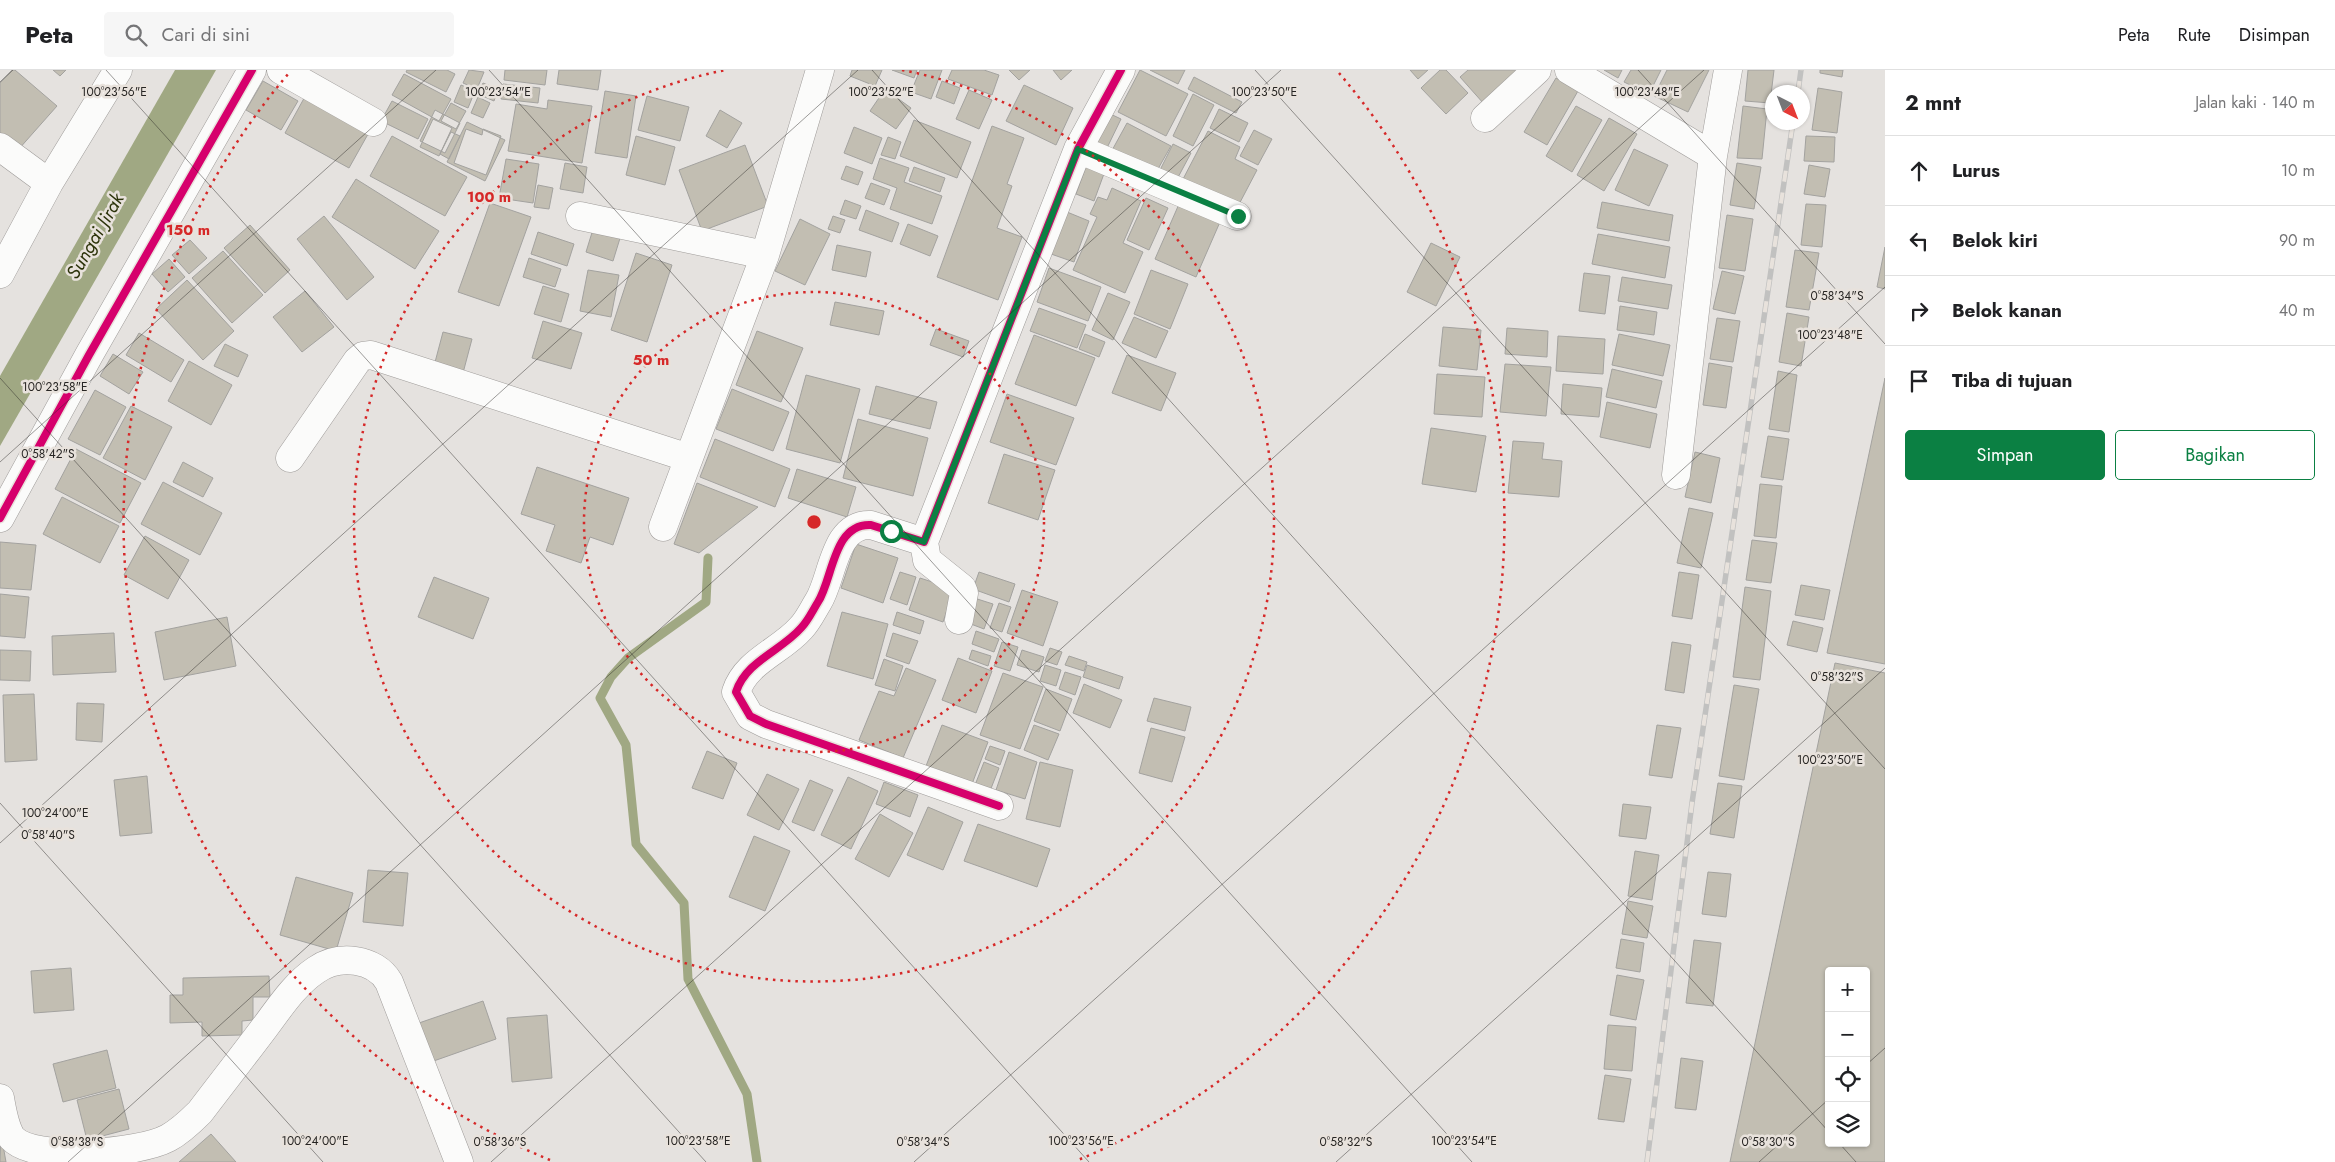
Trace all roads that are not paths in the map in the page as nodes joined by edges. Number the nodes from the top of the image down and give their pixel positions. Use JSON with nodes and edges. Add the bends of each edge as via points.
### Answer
{"nodes":[{"id":1,"x":118,"y":70,"type":"edge"},
{"id":2,"x":252,"y":70,"type":"edge"},
{"id":3,"x":282,"y":70,"type":"edge"},
{"id":4,"x":820,"y":70,"type":"edge"},
{"id":5,"x":1120,"y":70,"type":"edge"},
{"id":6,"x":1537,"y":70,"type":"edge"},
{"id":7,"x":1569,"y":70,"type":"edge"},
{"id":8,"x":1728,"y":70,"type":"edge"},
{"id":9,"x":1485,"y":118,"type":"dead end"},
{"id":10,"x":373,"y":122,"type":"dead end"},
{"id":11,"x":0,"y":147,"type":"edge"},
{"id":12,"x":1078,"y":149,"type":"junction"},
{"id":13,"x":1713,"y":156,"type":"junction"},
{"id":14,"x":49,"y":183,"type":"junction"},
{"id":15,"x":580,"y":216,"type":"dead end"},
{"id":16,"x":1238,"y":216,"type":"dead end"},
{"id":17,"x":765,"y":255,"type":"junction"},
{"id":18,"x":0,"y":274,"type":"edge"},
{"id":19,"x":290,"y":458,"type":"dead end"},
{"id":20,"x":689,"y":458,"type":"junction"},
{"id":21,"x":1676,"y":474,"type":"dead end"},
{"id":22,"x":0,"y":518,"type":"edge"},
{"id":23,"x":663,"y":528,"type":"dead end"},
{"id":24,"x":924,"y":542,"type":"junction"},
{"id":25,"x":959,"y":620,"type":"dead end"},
{"id":26,"x":999,"y":806,"type":"dead end"},
{"id":27,"x":0,"y":1098,"type":"edge"},
{"id":28,"x":459,"y":1162,"type":"edge"}],
"edges":[{"from":1,"to":14,"type":"street"},
{"from":2,"to":22,"type":"street"},
{"from":3,"to":10,"type":"street"},
{"from":4,"to":17,"type":"street"},
{"from":5,"to":12,"type":"street"},
{"from":6,"to":9,"type":"street"},
{"from":7,"to":13,"type":"street"},
{"from":8,"to":13,"type":"street"},
{"from":11,"to":14,"type":"street"},
{"from":12,"to":16,"type":"street"},
{"from":12,"to":24,"type":"street"},
{"from":13,"to":21,"type":"street"},
{"from":14,"to":18,"type":"street"},
{"from":15,"to":17,"type":"street"},
{"from":17,"to":20,"type":"street"},
{"from":19,"to":20,"type":"street","via":[[357,361],[363,356],[371,356]]},
{"from":20,"to":23,"type":"street"},
{"from":24,"to":25,"type":"street","via":[[927,560],[962,588]]},
{"from":24,"to":26,"type":"street","via":[[870,525],[856,528],[835,553],[820,600],[801,628],[748,671],[736,692],[750,716],[766,724]]},
{"from":27,"to":28,"type":"street","via":[[12,1138],[25,1149],[48,1157],[101,1157],[168,1138],[200,1112],[291,993],[316,970],[334,960],[369,963],[383,972],[389,982]]}]}
